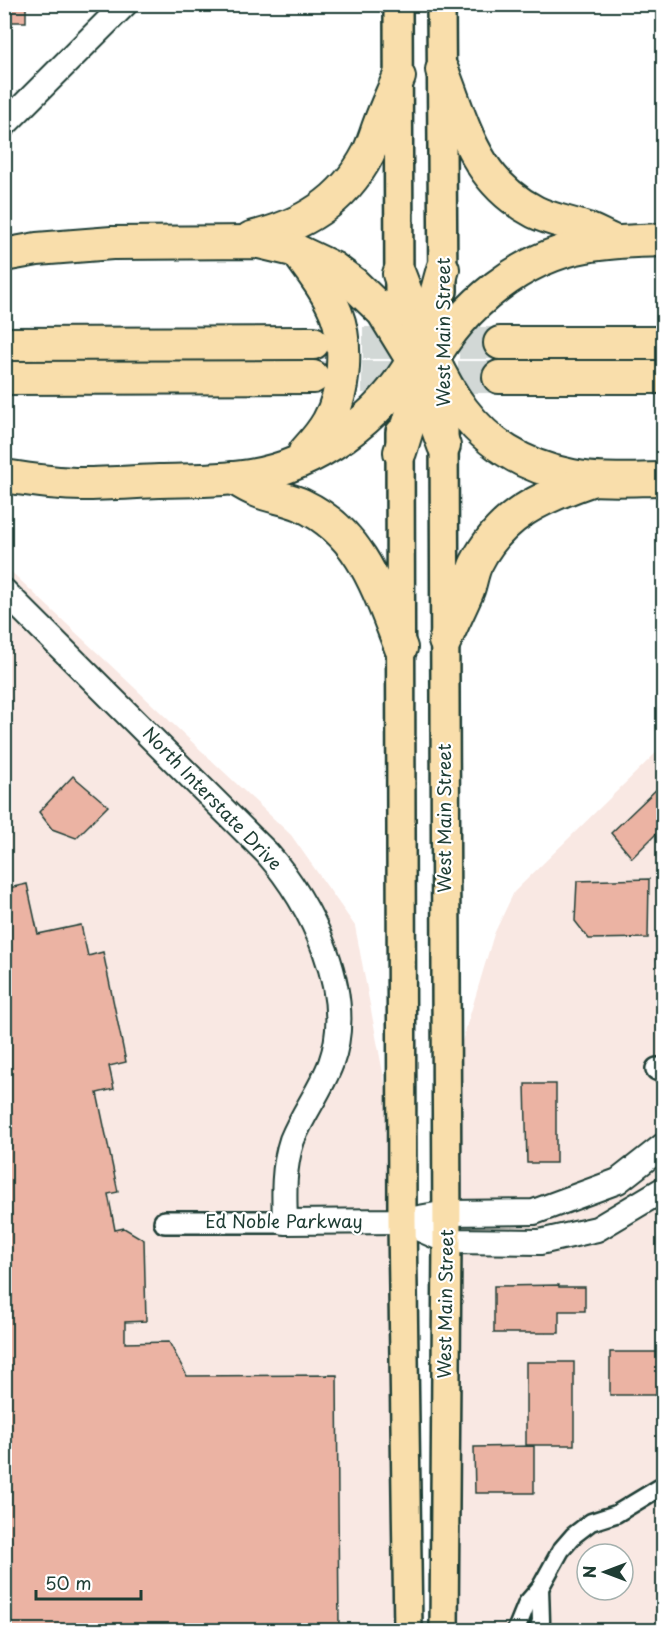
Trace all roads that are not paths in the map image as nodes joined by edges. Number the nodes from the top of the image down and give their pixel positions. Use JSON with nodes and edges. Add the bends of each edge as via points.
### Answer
{"nodes":[{"id":1,"x":125,"y":4,"type":"edge"},
{"id":2,"x":398,"y":4,"type":"edge"},
{"id":3,"x":441,"y":4,"type":"edge"},
{"id":4,"x":442,"y":70,"type":"junction"},
{"id":5,"x":399,"y":76,"type":"junction"},
{"id":6,"x":4,"y":125,"type":"edge"},
{"id":7,"x":663,"y":240,"type":"edge"},
{"id":8,"x":236,"y":242,"type":"junction"},
{"id":9,"x":614,"y":242,"type":"junction"},
{"id":10,"x":297,"y":251,"type":"junction"},
{"id":11,"x":4,"y":255,"type":"edge"},
{"id":12,"x":444,"y":270,"type":"joint"},
{"id":13,"x":399,"y":274,"type":"joint"},
{"id":14,"x":313,"y":343,"type":"tunnel mouth"},
{"id":15,"x":500,"y":343,"type":"tunnel mouth"},
{"id":16,"x":663,"y":343,"type":"edge"},
{"id":17,"x":4,"y":344,"type":"edge"},
{"id":18,"x":422,"y":361,"type":"junction"},
{"id":19,"x":499,"y":377,"type":"tunnel mouth"},
{"id":20,"x":663,"y":377,"type":"edge"},
{"id":21,"x":4,"y":378,"type":"edge"},
{"id":22,"x":313,"y":378,"type":"tunnel mouth"},
{"id":23,"x":444,"y":446,"type":"joint"},
{"id":24,"x":400,"y":452,"type":"joint"},
{"id":25,"x":294,"y":463,"type":"junction"},
{"id":26,"x":4,"y":476,"type":"edge"},
{"id":27,"x":233,"y":478,"type":"junction"},
{"id":28,"x":595,"y":478,"type":"junction"},
{"id":29,"x":663,"y":479,"type":"edge"},
{"id":30,"x":4,"y":591,"type":"edge"},
{"id":31,"x":445,"y":640,"type":"junction"},
{"id":32,"x":401,"y":648,"type":"junction"},
{"id":33,"x":663,"y":1145,"type":"edge"},
{"id":34,"x":663,"y":1189,"type":"edge"},
{"id":35,"x":447,"y":1213,"type":"junction"},
{"id":36,"x":285,"y":1221,"type":"junction"},
{"id":37,"x":402,"y":1221,"type":"junction"},
{"id":38,"x":165,"y":1222,"type":"dead end"},
{"id":39,"x":447,"y":1240,"type":"junction"},
{"id":40,"x":663,"y":1485,"type":"edge"},
{"id":41,"x":540,"y":1588,"type":"junction"},
{"id":42,"x":408,"y":1630,"type":"edge"},
{"id":43,"x":444,"y":1630,"type":"edge"},
{"id":44,"x":516,"y":1630,"type":"edge"},
{"id":45,"x":538,"y":1630,"type":"edge"}],
"edges":[{"from":1,"to":6,"type":"main road"},
{"from":2,"to":5,"type":"main road"},
{"from":3,"to":4,"type":"main road","name":"West Main Street"},
{"from":4,"to":9,"type":"highway","via":[[474,152],[504,191],[536,212]]},
{"from":4,"to":12,"type":"main road","name":"West Main Street"},
{"from":5,"to":8,"type":"highway","via":[[369,152],[339,194],[324,208],[294,225]]},
{"from":5,"to":13,"type":"main road"},
{"from":7,"to":9,"type":"highway"},
{"from":8,"to":10,"type":"highway","via":[[259,242]]},
{"from":8,"to":11,"type":"highway","via":[[112,243]]},
{"from":9,"to":18,"type":"highway","via":[[560,252],[513,276],[473,307]]},
{"from":10,"to":18,"type":"highway","via":[[333,268],[353,283],[383,312]]},
{"from":10,"to":25,"type":"highway","via":[[336,314],[344,369],[329,422]]},
{"from":12,"to":18,"type":"highway"},
{"from":13,"to":18,"type":"highway"},
{"from":14,"to":17,"type":"highway"},
{"from":15,"to":16,"type":"highway"},
{"from":18,"to":23,"type":"highway"},
{"from":18,"to":24,"type":"highway"},
{"from":18,"to":25,"type":"highway","via":[[353,428]]},
{"from":18,"to":28,"type":"highway","via":[[472,424],[515,456],[574,477]]},
{"from":19,"to":20,"type":"highway"},
{"from":21,"to":22,"type":"highway"},
{"from":23,"to":31,"type":"main road","name":"West Main Street"},
{"from":24,"to":32,"type":"main road"},
{"from":25,"to":27,"type":"highway"},
{"from":26,"to":27,"type":"highway","via":[[80,484]]},
{"from":27,"to":32,"type":"highway","via":[[258,491],[299,503],[337,528],[369,570]]},
{"from":28,"to":29,"type":"highway"},
{"from":28,"to":31,"type":"highway","via":[[536,501],[503,527],[475,566]]},
{"from":30,"to":36,"type":"main road","name":"North Interstate Drive","via":[[267,853],[299,893],[317,928],[334,985],[337,1028],[331,1062],[287,1159]]},
{"from":31,"to":35,"type":"main road","name":"West Main Street"},
{"from":32,"to":37,"type":"main road"},
{"from":33,"to":35,"type":"main road","name":"Ed Noble Parkway","via":[[618,1181],[534,1212]]},
{"from":34,"to":39,"type":"main road","name":"Ed Noble Parkway","via":[[597,1229],[540,1242]]},
{"from":35,"to":37,"type":"main road","name":"Ed Noble Parkway"},
{"from":35,"to":39,"type":"main road","name":"West Main Street"},
{"from":36,"to":37,"type":"main road","name":"Ed Noble Parkway"},
{"from":36,"to":38,"type":"street","name":"Ed Noble Parkway"},
{"from":37,"to":39,"type":"main road","name":"Ed Noble Parkway"},
{"from":37,"to":42,"type":"main road"},
{"from":39,"to":43,"type":"main road","name":"West Main Street"},
{"from":40,"to":41,"type":"street","via":[[616,1514],[591,1522],[574,1535]]},
{"from":41,"to":44,"type":"street","via":[[527,1603]]},
{"from":41,"to":45,"type":"street"}]}
